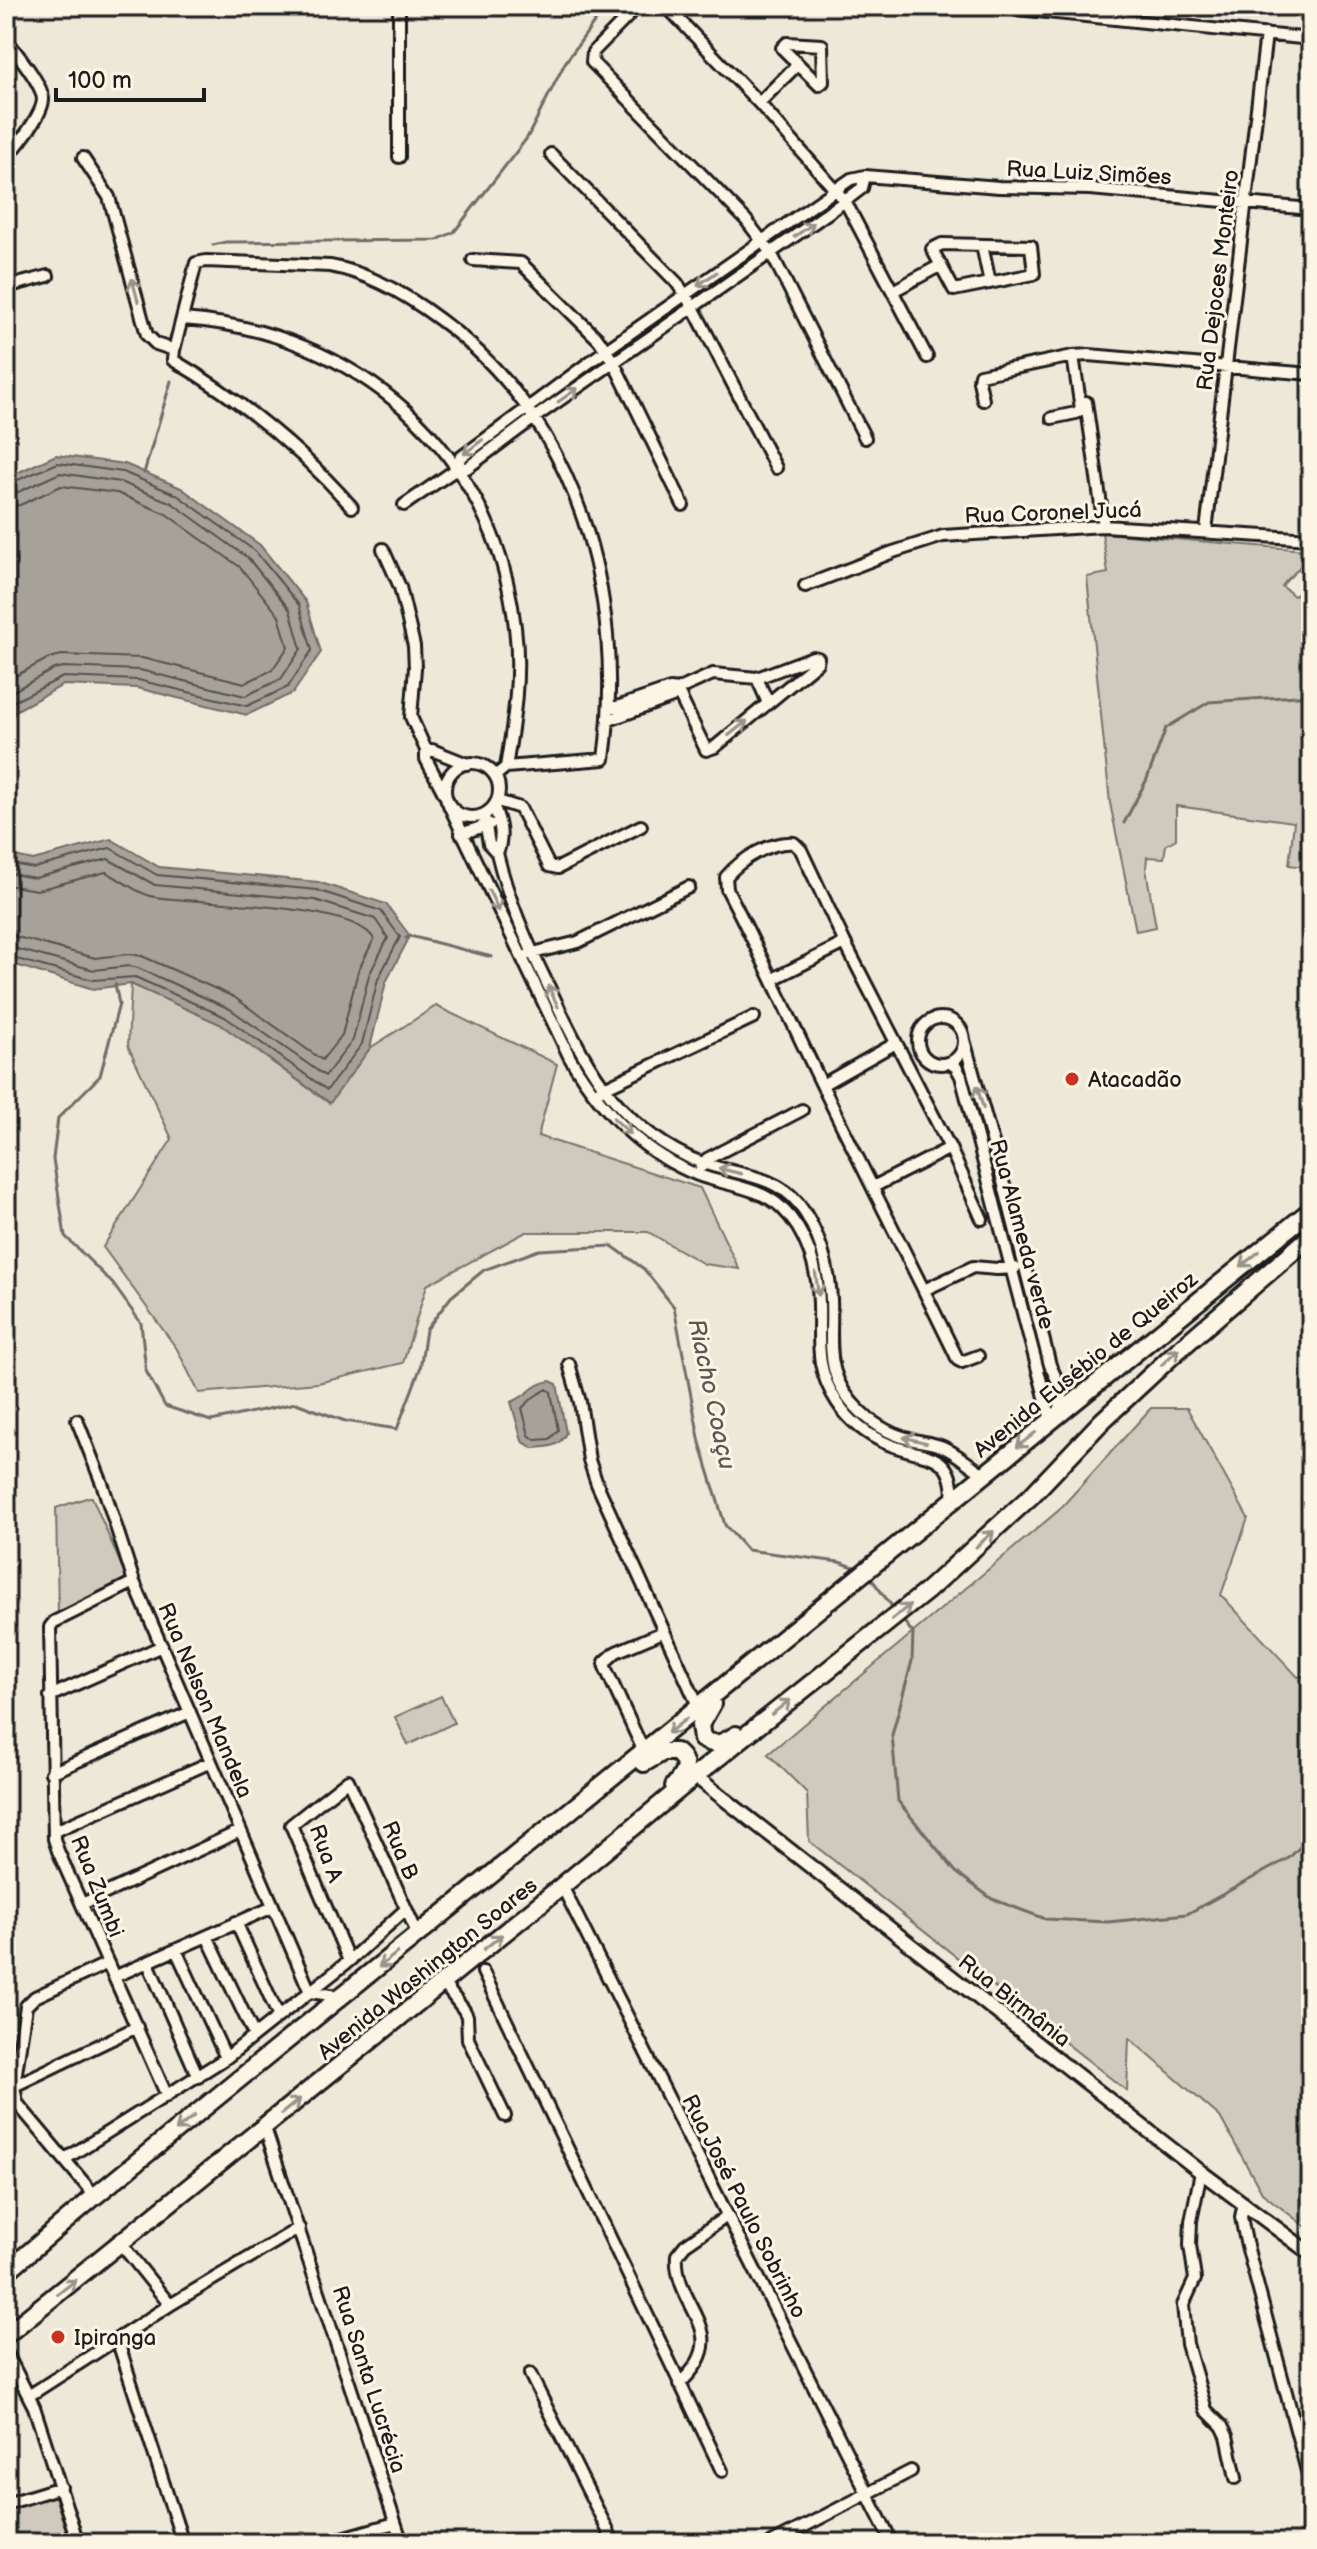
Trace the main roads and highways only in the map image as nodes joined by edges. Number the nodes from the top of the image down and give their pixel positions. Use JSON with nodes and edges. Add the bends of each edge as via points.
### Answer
{"nodes":[{"id":1,"x":1311,"y":1210,"type":"edge"},
{"id":2,"x":1311,"y":1236,"type":"edge"},
{"id":3,"x":846,"y":1589,"type":"joint"},
{"id":4,"x":725,"y":1687,"type":"junction"},
{"id":5,"x":755,"y":1728,"type":"junction"},
{"id":6,"x":625,"y":1768,"type":"junction"},
{"id":7,"x":658,"y":1806,"type":"junction"},
{"id":8,"x":10,"y":2264,"type":"edge"},
{"id":9,"x":6,"y":2335,"type":"edge"}],
"edges":[{"from":1,"to":3,"type":"highway","name":"Avenida Eusébio de Queiroz","one_way":true},
{"from":5,"to":2,"type":"highway","name":"Avenida Washington Soares","one_way":true,"via":[[927,1591],[1174,1354]]},
{"from":3,"to":4,"type":"highway","name":"Avenida Washington Soares"},
{"from":4,"to":5,"type":"highway","via":[[701,1720],[702,1739],[722,1743]]},
{"from":4,"to":6,"type":"highway","name":"Avenida Washington Soares","one_way":true},
{"from":5,"to":7,"type":"highway","name":"Avenida Washington Soares"},
{"from":6,"to":7,"type":"highway","via":[[663,1752],[682,1756],[685,1772]]},
{"from":6,"to":8,"type":"highway","name":"Avenida Washington Soares","one_way":true},
{"from":9,"to":7,"type":"highway","name":"Avenida Washington Soares","one_way":true}]}
